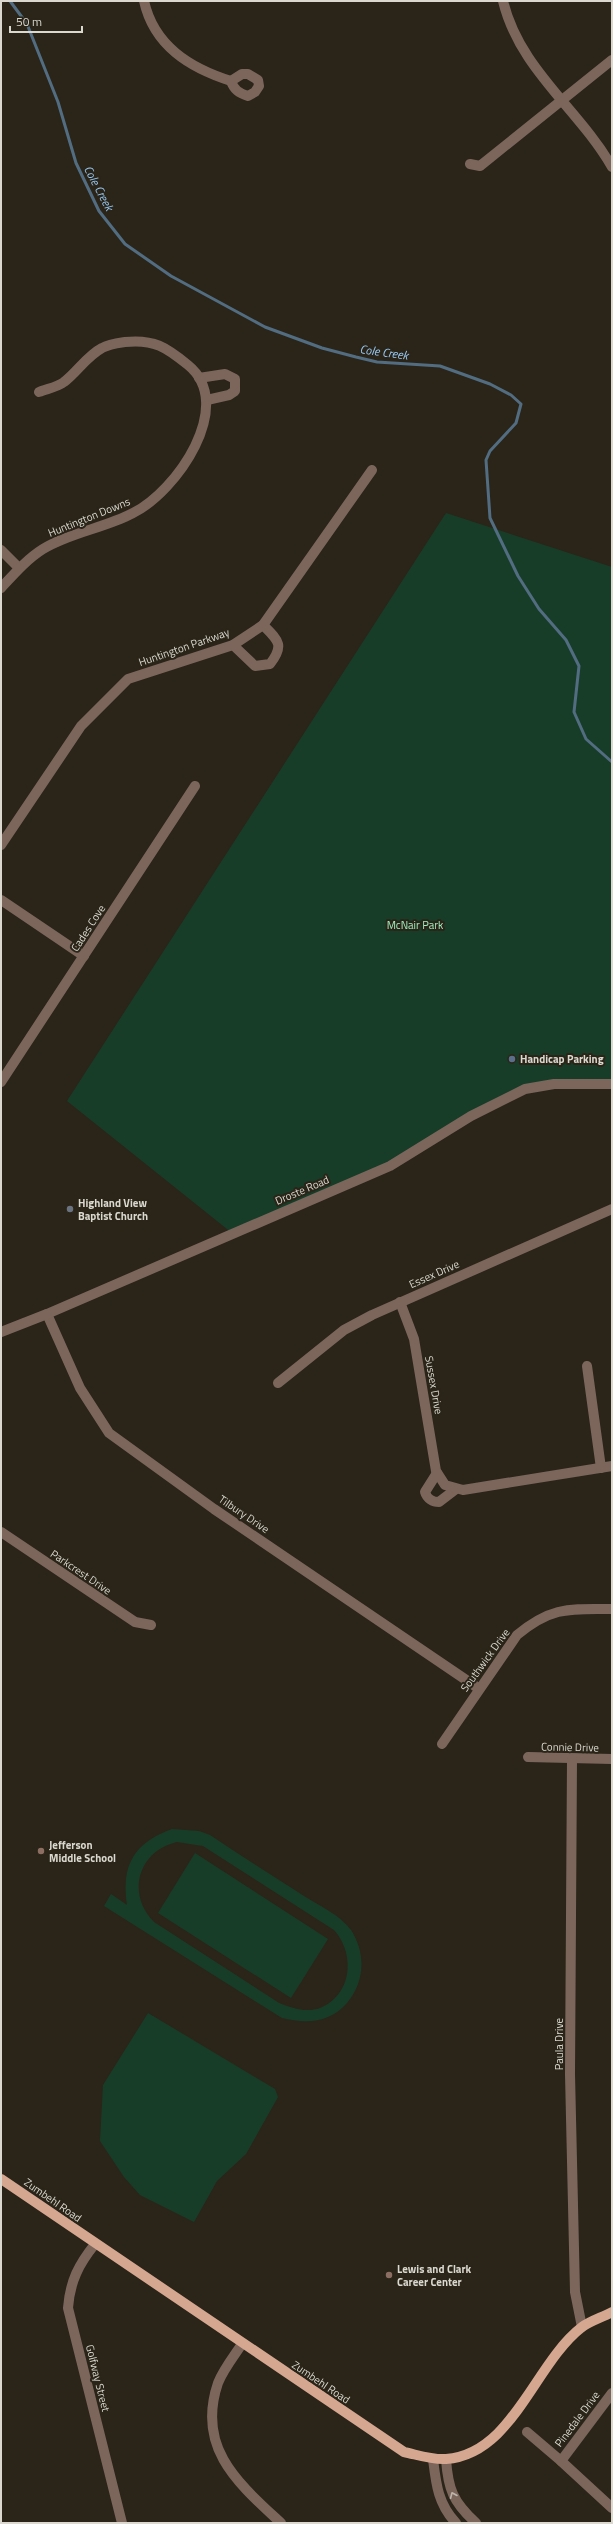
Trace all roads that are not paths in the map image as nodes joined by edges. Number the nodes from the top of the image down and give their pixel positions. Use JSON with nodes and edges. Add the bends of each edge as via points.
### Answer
{"nodes":[{"id":1,"x":144,"y":1,"type":"edge"},
{"id":2,"x":504,"y":1,"type":"edge"},
{"id":3,"x":612,"y":60,"type":"edge"},
{"id":4,"x":231,"y":81,"type":"dead end"},
{"id":5,"x":563,"y":102,"type":"junction"},
{"id":6,"x":470,"y":164,"type":"dead end"},
{"id":7,"x":612,"y":167,"type":"edge"},
{"id":8,"x":199,"y":378,"type":"junction"},
{"id":9,"x":39,"y":392,"type":"dead end"},
{"id":10,"x":207,"y":400,"type":"junction"},
{"id":11,"x":372,"y":470,"type":"dead end"},
{"id":12,"x":1,"y":550,"type":"edge"},
{"id":13,"x":19,"y":568,"type":"junction"},
{"id":14,"x":1,"y":588,"type":"edge"},
{"id":15,"x":263,"y":625,"type":"junction"},
{"id":16,"x":233,"y":645,"type":"junction"},
{"id":17,"x":195,"y":786,"type":"dead end"},
{"id":18,"x":1,"y":845,"type":"edge"},
{"id":19,"x":1,"y":900,"type":"edge"},
{"id":20,"x":84,"y":956,"type":"junction"},
{"id":21,"x":1,"y":1082,"type":"edge"},
{"id":22,"x":612,"y":1084,"type":"edge"},
{"id":23,"x":612,"y":1210,"type":"edge"},
{"id":24,"x":400,"y":1302,"type":"junction"},
{"id":25,"x":47,"y":1314,"type":"junction"},
{"id":26,"x":1,"y":1332,"type":"edge"},
{"id":27,"x":587,"y":1366,"type":"dead end"},
{"id":28,"x":278,"y":1383,"type":"dead end"},
{"id":29,"x":612,"y":1466,"type":"edge"},
{"id":30,"x":602,"y":1468,"type":"junction"},
{"id":31,"x":437,"y":1473,"type":"junction"},
{"id":32,"x":456,"y":1489,"type":"junction"},
{"id":33,"x":1,"y":1532,"type":"edge"},
{"id":34,"x":612,"y":1609,"type":"edge"},
{"id":35,"x":151,"y":1625,"type":"dead end"},
{"id":36,"x":478,"y":1688,"type":"junction"},
{"id":37,"x":442,"y":1744,"type":"dead end"},
{"id":38,"x":528,"y":1757,"type":"dead end"},
{"id":39,"x":572,"y":1759,"type":"junction"},
{"id":40,"x":612,"y":1759,"type":"edge"},
{"id":41,"x":1,"y":2179,"type":"edge"},
{"id":42,"x":95,"y":2244,"type":"junction"},
{"id":43,"x":612,"y":2312,"type":"edge"},
{"id":44,"x":582,"y":2327,"type":"junction"},
{"id":45,"x":242,"y":2344,"type":"junction"},
{"id":46,"x":612,"y":2393,"type":"edge"},
{"id":47,"x":527,"y":2432,"type":"dead end"},
{"id":48,"x":433,"y":2459,"type":"junction"},
{"id":49,"x":446,"y":2459,"type":"junction"},
{"id":50,"x":562,"y":2461,"type":"junction"},
{"id":51,"x":612,"y":2508,"type":"edge"},
{"id":52,"x":122,"y":2523,"type":"edge"},
{"id":53,"x":281,"y":2523,"type":"edge"},
{"id":54,"x":456,"y":2523,"type":"edge"},
{"id":55,"x":476,"y":2523,"type":"edge"}],
"edges":[{"from":1,"to":4,"type":"street","via":[[153,27],[168,48],[193,66]]},
{"from":2,"to":5,"type":"street","via":[[508,21],[530,64]]},
{"from":3,"to":5,"type":"street"},
{"from":5,"to":6,"type":"street","via":[[480,166]]},
{"from":5,"to":7,"type":"street"},
{"from":8,"to":9,"type":"street","name":"Huntington Downs","via":[[197,373],[164,347],[146,340],[103,347],[63,383]]},
{"from":8,"to":10,"type":"street","name":"Huntington Downs"},
{"from":8,"to":10,"type":"street","via":[[225,374],[235,379],[236,391]]},
{"from":10,"to":13,"type":"street","name":"Huntington Downs","via":[[203,429],[186,461],[164,490],[134,513],[43,549]]},
{"from":11,"to":15,"type":"street","name":"Huntington Parkway"},
{"from":12,"to":13,"type":"street"},
{"from":13,"to":14,"type":"street","name":"Huntington Downs"},
{"from":15,"to":16,"type":"street","name":"Huntington Parkway"},
{"from":15,"to":16,"type":"street","via":[[277,638],[279,646],[270,664],[255,666]]},
{"from":16,"to":18,"type":"street","name":"Huntington Parkway","via":[[128,679],[81,726]]},
{"from":17,"to":20,"type":"street","name":"Cades Cove"},
{"from":19,"to":20,"type":"street"},
{"from":20,"to":21,"type":"street","name":"Cades Cove"},
{"from":22,"to":25,"type":"street","name":"Droste Road","via":[[554,1084],[525,1089],[471,1116],[390,1166]]},
{"from":23,"to":24,"type":"street","name":"Essex Drive"},
{"from":24,"to":28,"type":"street","name":"Essex Drive","via":[[344,1330]]},
{"from":24,"to":31,"type":"street","name":"Sussex Drive","via":[[414,1339]]},
{"from":25,"to":26,"type":"street","name":"Droste Road"},
{"from":25,"to":36,"type":"street","name":"Tilbury Drive","via":[[80,1388],[109,1433],[214,1509]]},
{"from":27,"to":30,"type":"street"},
{"from":29,"to":30,"type":"street"},
{"from":30,"to":32,"type":"street"},
{"from":31,"to":32,"type":"street","via":[[445,1484]]},
{"from":31,"to":32,"type":"street","via":[[428,1484],[425,1492],[427,1497],[434,1502],[440,1502]]},
{"from":33,"to":35,"type":"street","name":"Parkcrest Drive","via":[[135,1622]]},
{"from":34,"to":36,"type":"street","name":"Southwick Drive","via":[[554,1611],[531,1623],[517,1634]]},
{"from":36,"to":37,"type":"street","name":"Southwick Drive"},
{"from":38,"to":39,"type":"street","name":"Connie Drive"},
{"from":39,"to":40,"type":"street","name":"Connie Drive"},
{"from":39,"to":44,"type":"street","name":"Paula Drive","via":[[571,2082],[575,2292]]},
{"from":41,"to":42,"type":"main road","name":"Zumbehl Road"},
{"from":42,"to":45,"type":"main road","name":"Zumbehl Road"},
{"from":42,"to":52,"type":"street","name":"Golfway Street","via":[[78,2265],[69,2290],[68,2308]]},
{"from":43,"to":44,"type":"main road","name":"Zumbehl Road"},
{"from":44,"to":49,"type":"main road","name":"Zumbehl Road","via":[[553,2358],[510,2418],[485,2446],[463,2456]]},
{"from":45,"to":48,"type":"main road","name":"Zumbehl Road","via":[[404,2452]]},
{"from":45,"to":53,"type":"street","via":[[218,2382],[211,2416],[218,2451],[232,2474]]},
{"from":46,"to":50,"type":"street","name":"Pinedale Drive"},
{"from":47,"to":50,"type":"street","name":"Pinedale Drive"},
{"from":48,"to":49,"type":"main road","name":"Zumbehl Road"},
{"from":48,"to":54,"type":"street","via":[[438,2494],[446,2512]]},
{"from":55,"to":49,"type":"street","one_way":true,"via":[[453,2499]]},
{"from":50,"to":51,"type":"street","name":"Pinedale Drive"}]}
